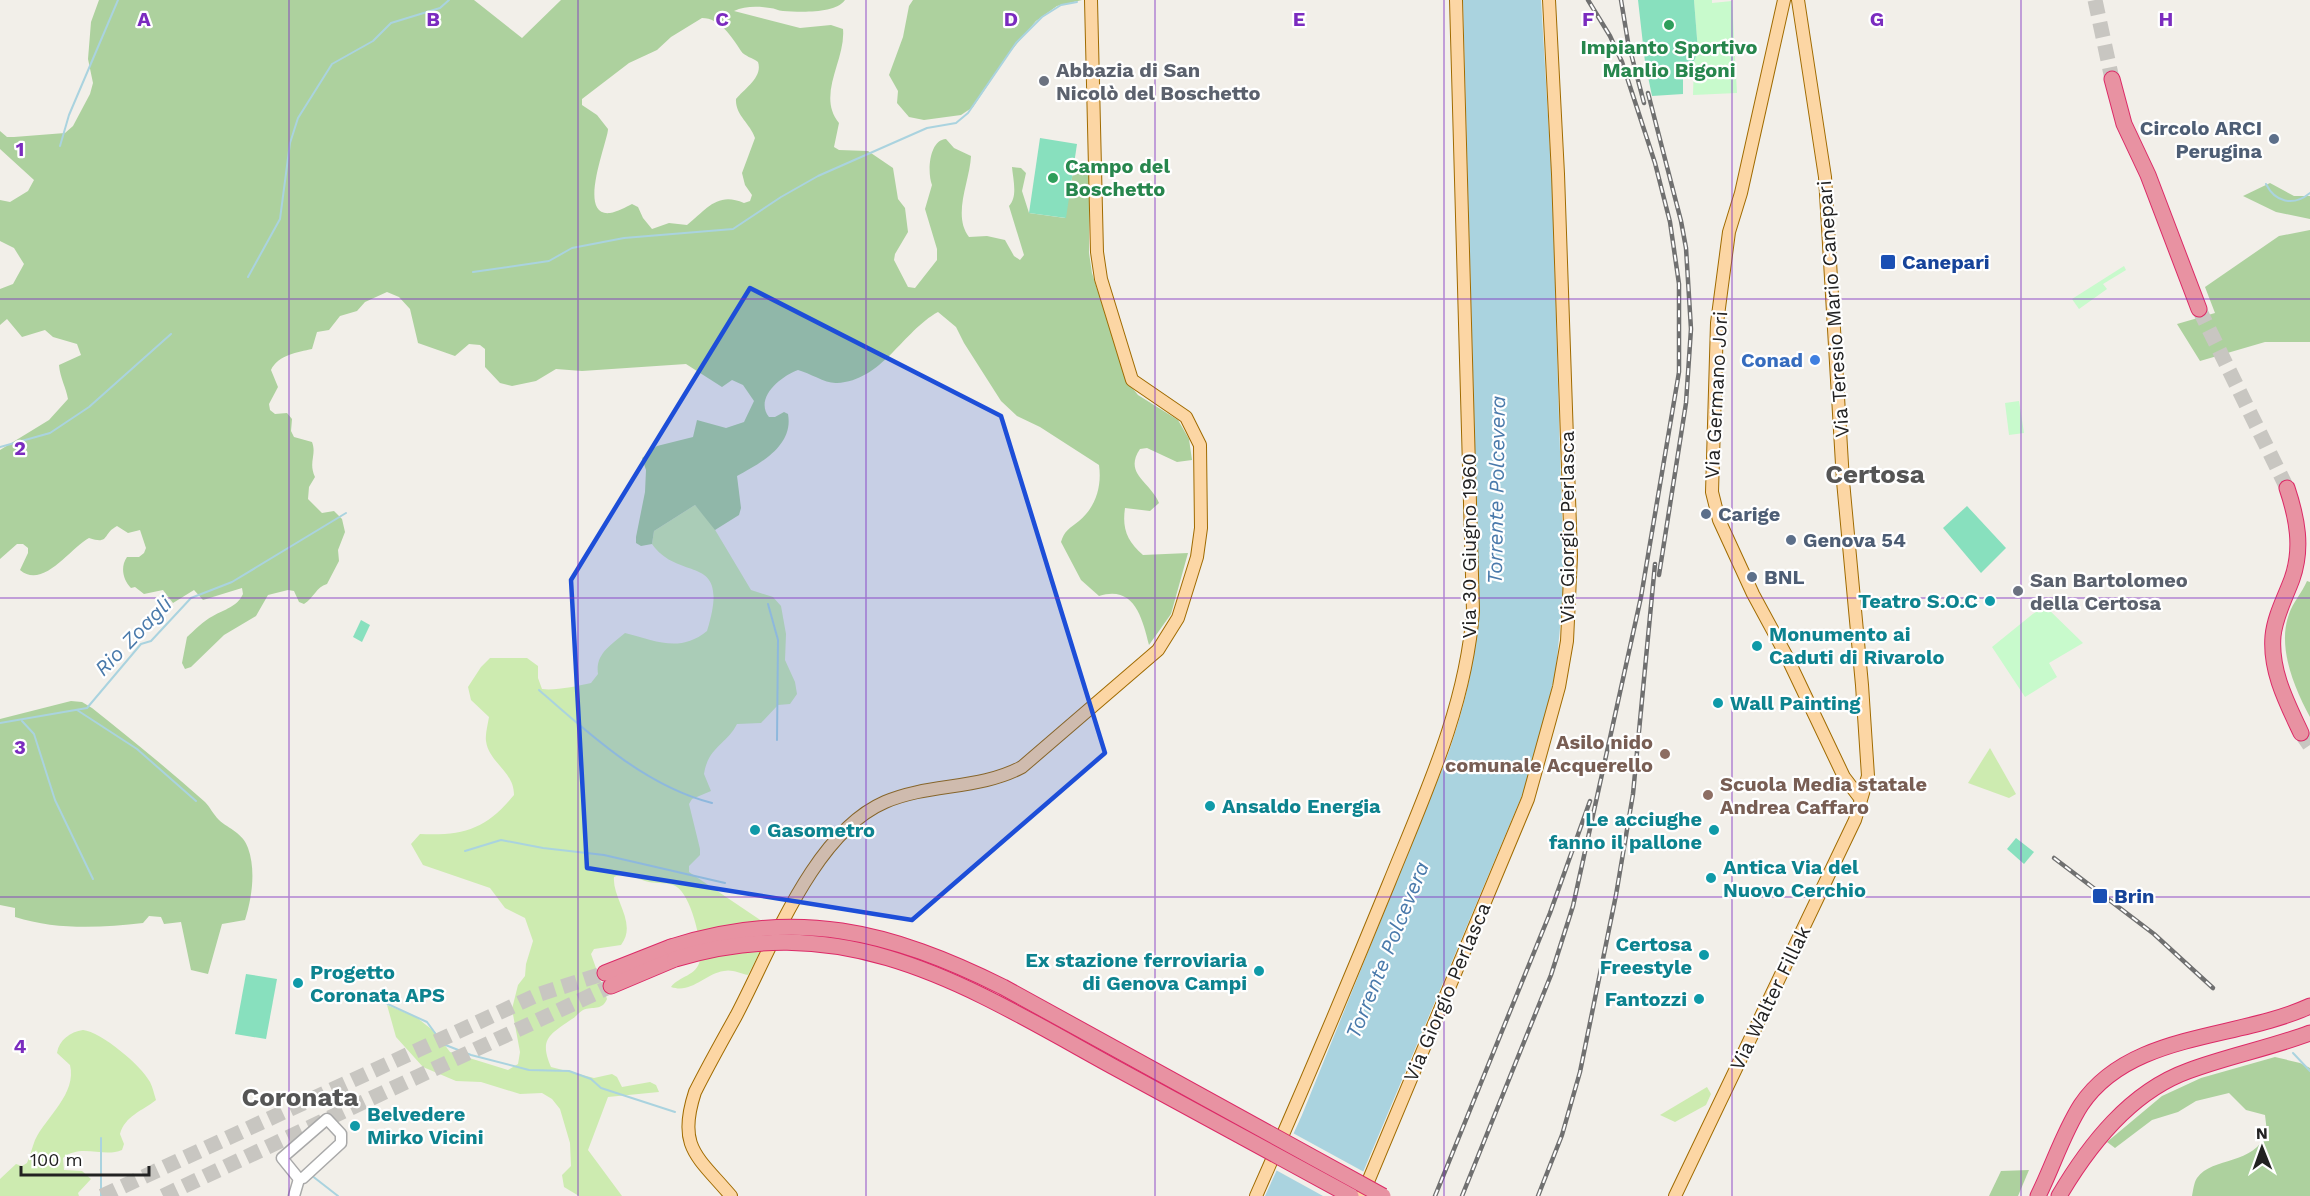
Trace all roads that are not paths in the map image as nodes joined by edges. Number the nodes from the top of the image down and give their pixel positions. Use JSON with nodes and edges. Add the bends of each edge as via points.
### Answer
{"nodes":[{"id":1,"x":1091,"y":0,"type":"edge"},
{"id":2,"x":1456,"y":0,"type":"edge"},
{"id":3,"x":1784,"y":0,"type":"edge"},
{"id":4,"x":1798,"y":0,"type":"edge"},
{"id":5,"x":1549,"y":4,"type":"edge"},
{"id":6,"x":2112,"y":79,"type":"tunnel mouth"},
{"id":7,"x":2199,"y":309,"type":"tunnel mouth"},
{"id":8,"x":2287,"y":488,"type":"tunnel mouth"},
{"id":9,"x":2301,"y":733,"type":"tunnel mouth"},
{"id":10,"x":1868,"y":770,"type":"junction"},
{"id":11,"x":1844,"y":777,"type":"junction"},
{"id":12,"x":1860,"y":798,"type":"junction"},
{"id":13,"x":673,"y":953,"type":"junction"},
{"id":14,"x":608,"y":979,"type":"tunnel mouth"},
{"id":15,"x":2310,"y":1006,"type":"edge"},
{"id":16,"x":2310,"y":1033,"type":"edge"},
{"id":17,"x":299,"y":1179,"type":"junction"},
{"id":18,"x":294,"y":1196,"type":"edge"},
{"id":19,"x":731,"y":1196,"type":"edge"},
{"id":20,"x":1256,"y":1196,"type":"edge"},
{"id":21,"x":1351,"y":1196,"type":"edge"},
{"id":22,"x":1362,"y":1196,"type":"edge"},
{"id":23,"x":1383,"y":1196,"type":"edge"},
{"id":24,"x":1676,"y":1196,"type":"edge"},
{"id":25,"x":2038,"y":1196,"type":"edge"},
{"id":26,"x":2059,"y":1196,"type":"edge"}],
"edges":[{"from":1,"to":19,"type":"main road","via":[[1097,252],[1101,279],[1132,380],[1186,417],[1200,445],[1201,528],[1187,591],[1178,618],[1158,650],[1022,767],[994,779],[885,802],[850,824],[821,860],[774,938],[695,1092],[687,1118],[689,1143]]},
{"from":2,"to":20,"type":"main road","name":"Via 30 Giugno 1960","via":[[1471,641],[1455,712],[1435,771]]},
{"from":3,"to":11,"type":"main road","name":"Via Germano Jori","via":[[1729,232],[1717,323],[1712,492],[1719,520],[1753,594]]},
{"from":4,"to":10,"type":"main road","name":"Via Teresio Mario Canepari","via":[[1825,177],[1843,481]]},
{"from":5,"to":22,"type":"main road","name":"Via Giorgio Perlasca","via":[[1571,544],[1567,641],[1548,734],[1528,799]]},
{"from":6,"to":7,"type":"highway","via":[[2124,124],[2148,175]]},
{"from":8,"to":9,"type":"highway","via":[[2297,518],[2297,558],[2276,618],[2273,649],[2278,681]]},
{"from":10,"to":11,"type":"main road","via":[[1856,778]]},
{"from":10,"to":12,"type":"main road","name":"Via Teresio Mario Canepari"},
{"from":11,"to":12,"type":"main road","name":"Via Germano Jori"},
{"from":12,"to":24,"type":"main road","name":"Via Walter Fillak","via":[[1845,841]]},
{"from":13,"to":14,"type":"highway"},
{"from":13,"to":21,"type":"highway","bridge":true,"via":[[800,942],[855,948],[905,961],[974,990]]},
{"from":13,"to":23,"type":"highway","bridge":true,"via":[[747,929],[805,927],[868,935],[918,949],[1003,987]]},
{"from":15,"to":25,"type":"highway","via":[[2264,1023],[2150,1053],[2118,1067],[2081,1105]]},
{"from":16,"to":26,"type":"highway","via":[[2185,1072],[2154,1089],[2128,1107],[2100,1136]]},
{"from":17,"to":17,"type":"street","via":[[341,1143],[341,1134],[327,1119],[282,1158]]},
{"from":17,"to":18,"type":"street"}]}
